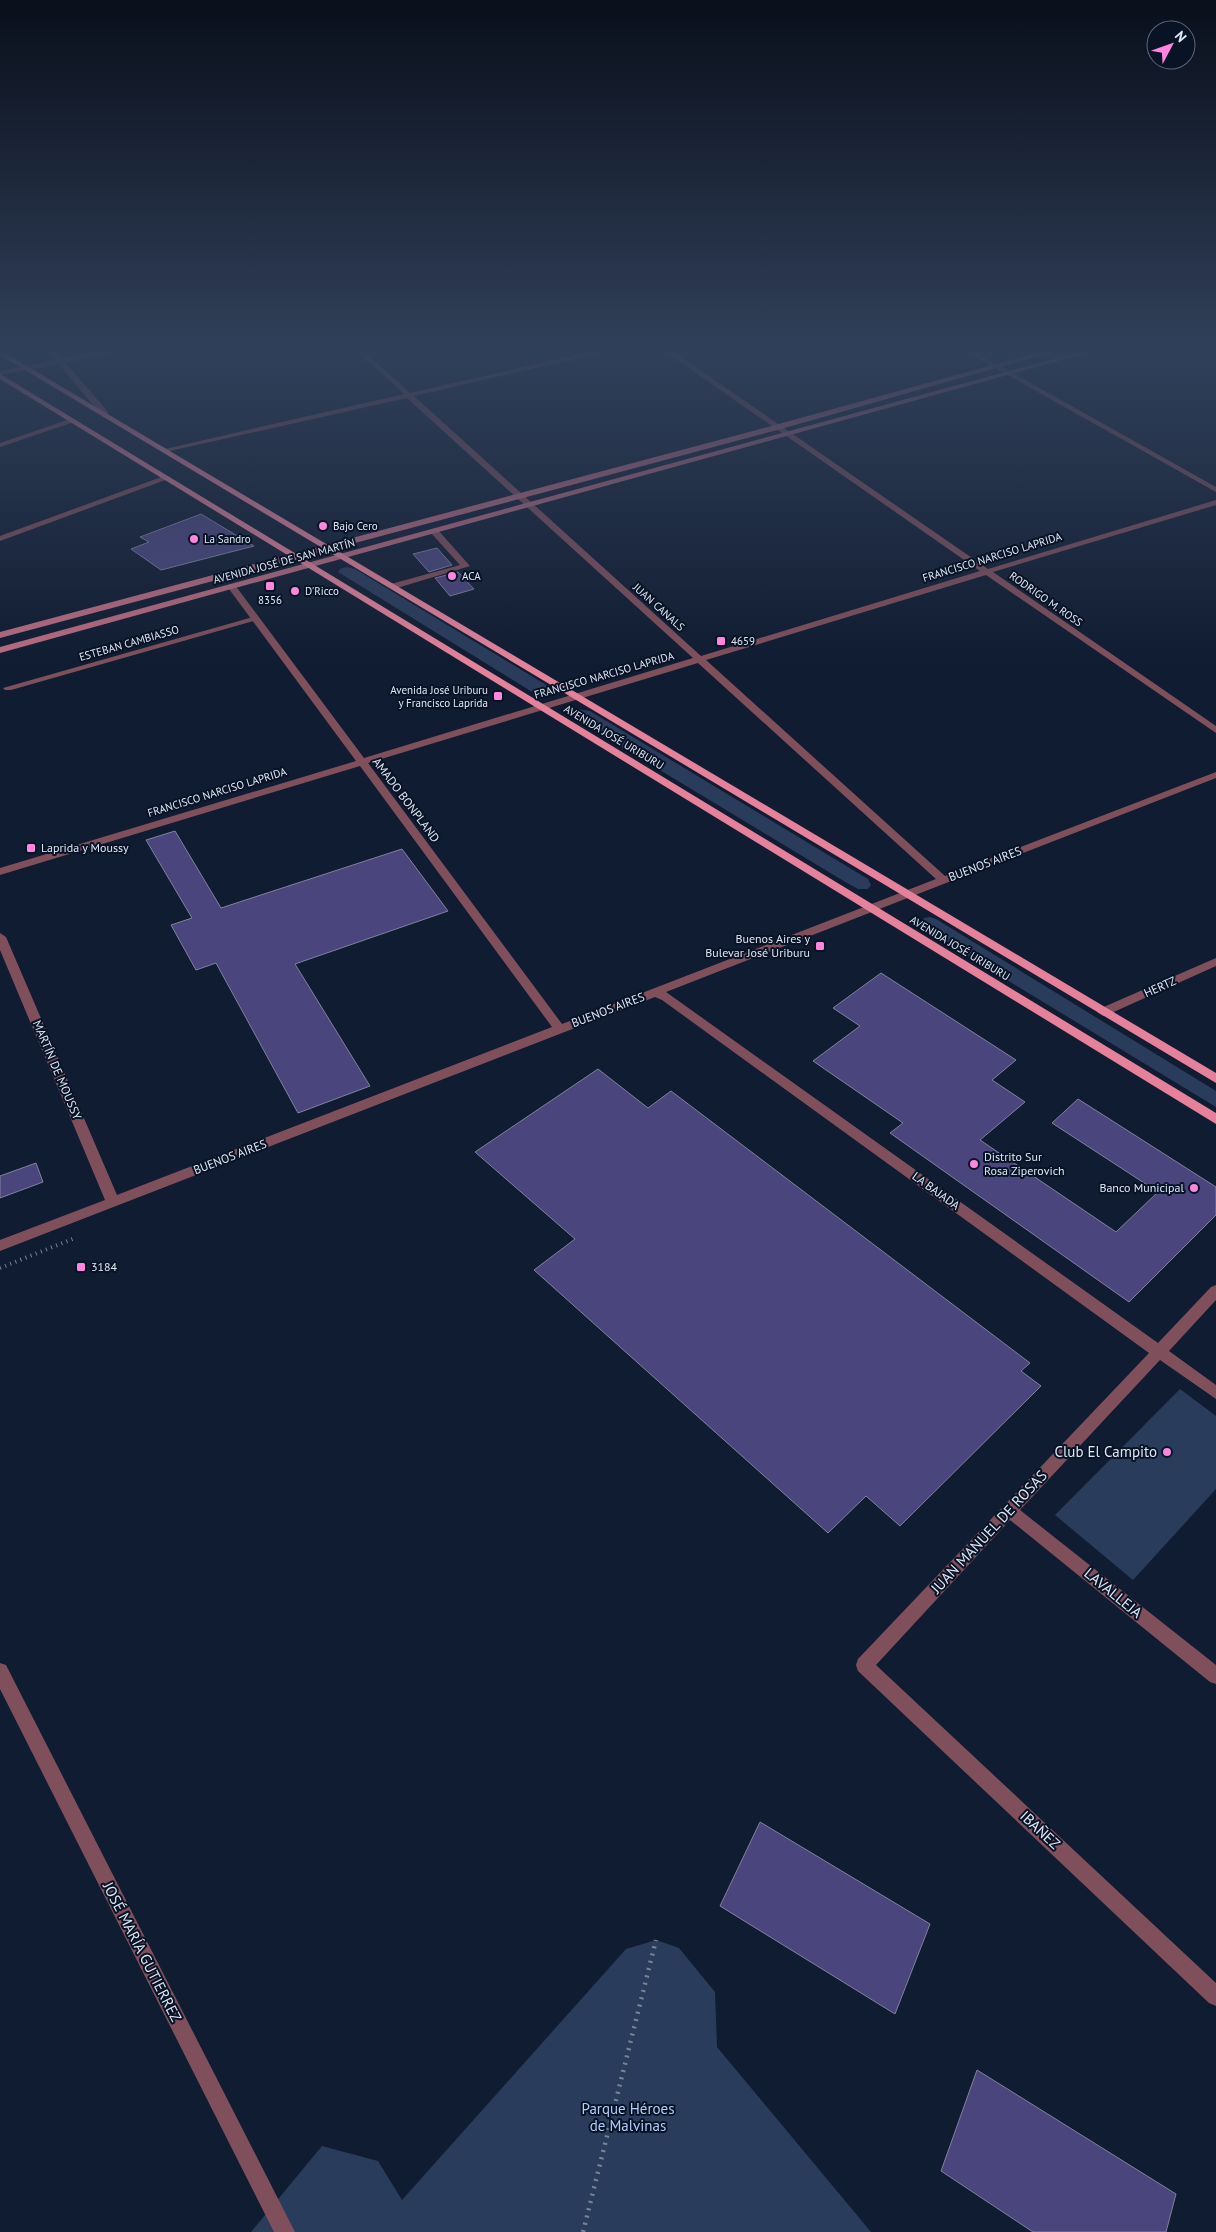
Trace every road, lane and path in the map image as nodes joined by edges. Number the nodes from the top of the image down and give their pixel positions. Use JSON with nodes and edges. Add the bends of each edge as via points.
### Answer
{"nodes":[{"id":1,"x":127,"y":454,"type":"edge"},
{"id":2,"x":172,"y":454,"type":"edge"},
{"id":3,"x":474,"y":454,"type":"edge"},
{"id":4,"x":676,"y":454,"type":"edge"},
{"id":5,"x":718,"y":454,"type":"edge"},
{"id":6,"x":817,"y":454,"type":"edge"},
{"id":7,"x":1152,"y":454,"type":"edge"},
{"id":8,"x":167,"y":478,"type":"junction"},
{"id":9,"x":1216,"y":490,"type":"edge"},
{"id":10,"x":520,"y":496,"type":"junction"},
{"id":11,"x":1216,"y":502,"type":"edge"},
{"id":12,"x":530,"y":505,"type":"junction"},
{"id":13,"x":434,"y":531,"type":"junction"},
{"id":14,"x":0,"y":539,"type":"edge"},
{"id":15,"x":328,"y":547,"type":"junction"},
{"id":16,"x":296,"y":556,"type":"junction"},
{"id":17,"x":344,"y":556,"type":"junction"},
{"id":18,"x":311,"y":565,"type":"junction"},
{"id":19,"x":987,"y":572,"type":"junction"},
{"id":20,"x":394,"y":586,"type":"junction"},
{"id":21,"x":232,"y":587,"type":"junction"},
{"id":22,"x":256,"y":619,"type":"junction"},
{"id":23,"x":0,"y":635,"type":"edge"},
{"id":24,"x":1,"y":649,"type":"edge"},
{"id":25,"x":700,"y":660,"type":"junction"},
{"id":26,"x":8,"y":688,"type":"dead end"},
{"id":27,"x":577,"y":696,"type":"junction"},
{"id":28,"x":540,"y":706,"type":"junction"},
{"id":29,"x":1216,"y":730,"type":"edge"},
{"id":30,"x":362,"y":761,"type":"junction"},
{"id":31,"x":1216,"y":775,"type":"edge"},
{"id":32,"x":0,"y":872,"type":"edge"},
{"id":33,"x":943,"y":880,"type":"junction"},
{"id":34,"x":906,"y":894,"type":"junction"},
{"id":35,"x":870,"y":908,"type":"junction"},
{"id":36,"x":0,"y":937,"type":"edge"},
{"id":37,"x":1216,"y":962,"type":"edge"},
{"id":38,"x":654,"y":992,"type":"junction"},
{"id":39,"x":1103,"y":1012,"type":"junction"},
{"id":40,"x":560,"y":1029,"type":"junction"},
{"id":41,"x":1216,"y":1079,"type":"edge"},
{"id":42,"x":1216,"y":1119,"type":"edge"},
{"id":43,"x":113,"y":1202,"type":"junction"},
{"id":44,"x":0,"y":1246,"type":"edge"},
{"id":45,"x":1216,"y":1291,"type":"edge"},
{"id":46,"x":1158,"y":1352,"type":"junction"},
{"id":47,"x":1216,"y":1393,"type":"edge"},
{"id":48,"x":1009,"y":1510,"type":"junction"},
{"id":49,"x":864,"y":1665,"type":"joint"},
{"id":50,"x":0,"y":1671,"type":"edge"},
{"id":51,"x":1216,"y":1676,"type":"edge"},
{"id":52,"x":656,"y":1940,"type":"dead end"},
{"id":53,"x":1216,"y":1996,"type":"edge"},
{"id":54,"x":285,"y":2232,"type":"edge"},
{"id":55,"x":583,"y":2232,"type":"edge"}],
"edges":[{"from":1,"to":8,"type":"main road","name":"AVENIDA JOSÉ URIBURU"},
{"from":2,"to":15,"type":"main road","name":"AVENIDA JOSÉ URIBURU"},
{"from":3,"to":10,"type":"street","name":"JUAN CANALS"},
{"from":4,"to":10,"type":"main road","name":"AVENIDA JOSÉ DE SAN MARTÍN"},
{"from":5,"to":12,"type":"main road","name":"AVENIDA JOSÉ DE SAN MARTÍN"},
{"from":6,"to":19,"type":"street","name":"RODRIGO M. ROSS"},
{"from":7,"to":9,"type":"street"},
{"from":8,"to":14,"type":"street"},
{"from":8,"to":16,"type":"main road","name":"AVENIDA JOSÉ URIBURU"},
{"from":10,"to":12,"type":"street","name":"JUAN CANALS"},
{"from":10,"to":15,"type":"main road","name":"AVENIDA JOSÉ DE SAN MARTÍN"},
{"from":11,"to":19,"type":"street","name":"FRANCISCO NARCISO LAPRIDA"},
{"from":12,"to":13,"type":"main road","name":"AVENIDA JOSÉ DE SAN MARTÍN"},
{"from":12,"to":25,"type":"street","name":"JUAN CANALS"},
{"from":13,"to":17,"type":"main road","name":"AVENIDA JOSÉ DE SAN MARTÍN"},
{"from":13,"to":20,"type":"street","via":[[466,566]]},
{"from":15,"to":16,"type":"main road","name":"AVENIDA JOSÉ DE SAN MARTÍN"},
{"from":15,"to":17,"type":"main road","name":"AVENIDA JOSÉ URIBURU"},
{"from":16,"to":18,"type":"main road","name":"AVENIDA JOSÉ URIBURU"},
{"from":16,"to":23,"type":"main road","name":"AVENIDA JOSÉ DE SAN MARTÍN"},
{"from":17,"to":18,"type":"main road","name":"AVENIDA JOSÉ DE SAN MARTÍN"},
{"from":17,"to":20,"type":"main road","name":"AVENIDA JOSÉ URIBURU"},
{"from":18,"to":21,"type":"main road","name":"AVENIDA JOSÉ DE SAN MARTÍN"},
{"from":18,"to":28,"type":"main road","name":"AVENIDA JOSÉ URIBURU"},
{"from":19,"to":25,"type":"street","name":"FRANCISCO NARCISO LAPRIDA"},
{"from":19,"to":29,"type":"street","name":"RODRIGO M. ROSS"},
{"from":20,"to":27,"type":"main road","name":"AVENIDA JOSÉ URIBURU"},
{"from":21,"to":22,"type":"street","name":"AMADO BONPLAND"},
{"from":21,"to":24,"type":"main road","name":"AVENIDA JOSÉ DE SAN MARTÍN"},
{"from":22,"to":26,"type":"street","name":"ESTEBAN CAMBIASSO"},
{"from":22,"to":30,"type":"street","name":"AMADO BONPLAND"},
{"from":25,"to":27,"type":"street","name":"FRANCISCO NARCISO LAPRIDA"},
{"from":25,"to":33,"type":"street","name":"JUAN CANALS"},
{"from":27,"to":28,"type":"street","name":"FRANCISCO NARCISO LAPRIDA"},
{"from":27,"to":34,"type":"main road","name":"AVENIDA JOSÉ URIBURU"},
{"from":28,"to":30,"type":"street","name":"FRANCISCO NARCISO LAPRIDA"},
{"from":28,"to":35,"type":"main road","name":"AVENIDA JOSÉ URIBURU"},
{"from":30,"to":32,"type":"street","name":"FRANCISCO NARCISO LAPRIDA"},
{"from":30,"to":40,"type":"street","name":"AMADO BONPLAND"},
{"from":31,"to":33,"type":"street","name":"BUENOS AIRES"},
{"from":33,"to":34,"type":"street","name":"BUENOS AIRES"},
{"from":34,"to":35,"type":"street","name":"BUENOS AIRES"},
{"from":34,"to":39,"type":"main road","name":"AVENIDA JOSÉ URIBURU"},
{"from":35,"to":38,"type":"street","name":"BUENOS AIRES"},
{"from":35,"to":42,"type":"main road","name":"AVENIDA JOSÉ URIBURU"},
{"from":36,"to":43,"type":"street","name":"MARTÍN DE MOUSSY"},
{"from":37,"to":39,"type":"street","name":"HERTZ"},
{"from":38,"to":40,"type":"street","name":"BUENOS AIRES"},
{"from":38,"to":46,"type":"street","name":"LA BAJADA","via":[[666,997]]},
{"from":39,"to":41,"type":"main road","name":"AVENIDA JOSÉ URIBURU"},
{"from":40,"to":43,"type":"street","name":"BUENOS AIRES"},
{"from":43,"to":44,"type":"street","name":"BUENOS AIRES"},
{"from":45,"to":46,"type":"street","name":"JUAN MANUEL DE ROSAS"},
{"from":46,"to":47,"type":"street","name":"LA BAJADA"},
{"from":46,"to":48,"type":"street","name":"JUAN MANUEL DE ROSAS"},
{"from":48,"to":49,"type":"street","name":"JUAN MANUEL DE ROSAS"},
{"from":48,"to":51,"type":"street","name":"LAVALLEJA"},
{"from":49,"to":53,"type":"street","name":"IBAÑEZ"},
{"from":50,"to":54,"type":"street","name":"JOSÉ MARÍA GUTIERREZ"},
{"from":52,"to":55,"type":"path"}]}
